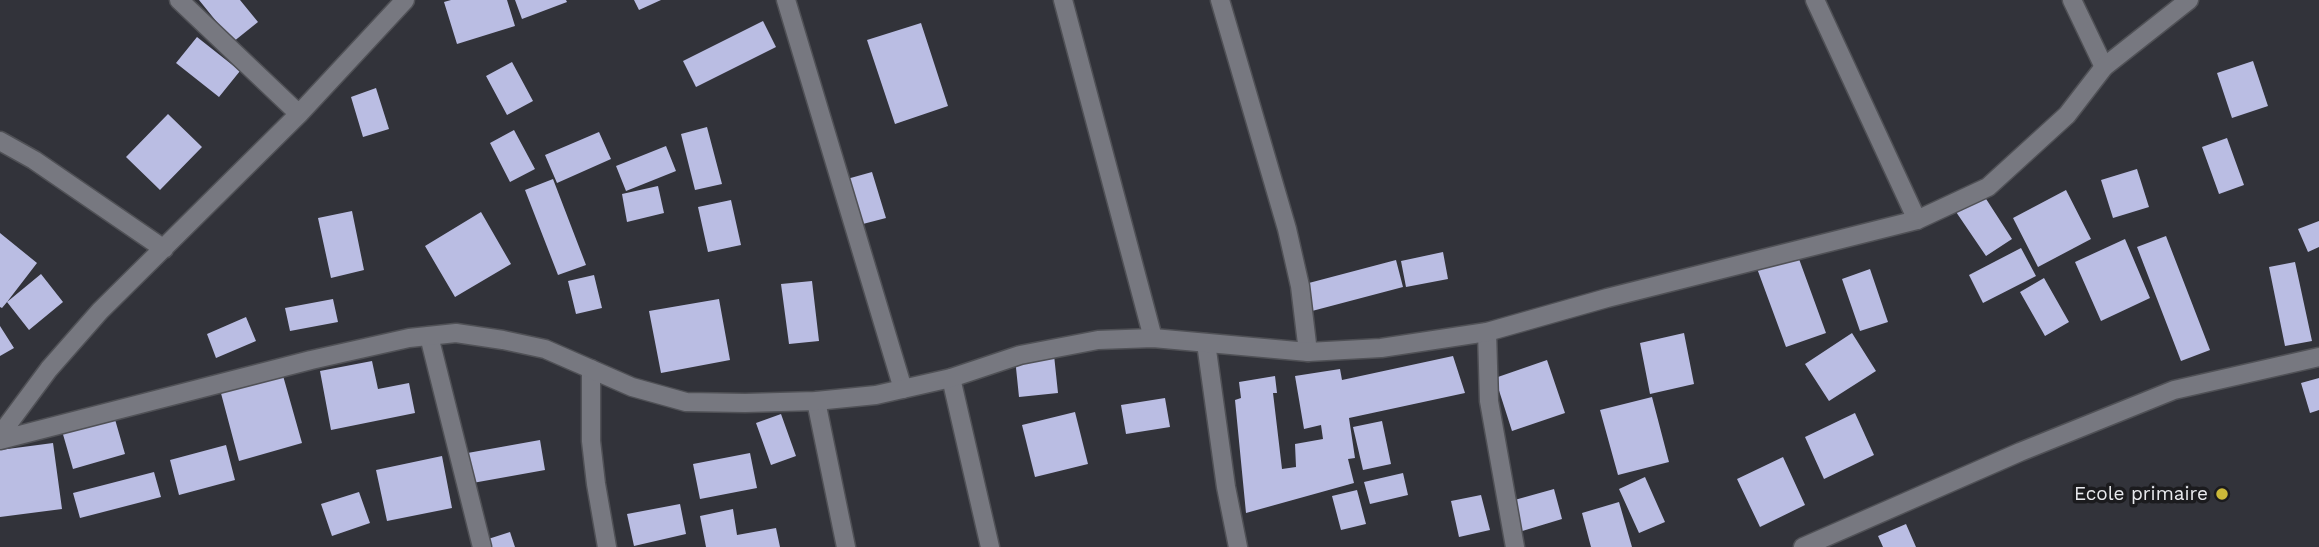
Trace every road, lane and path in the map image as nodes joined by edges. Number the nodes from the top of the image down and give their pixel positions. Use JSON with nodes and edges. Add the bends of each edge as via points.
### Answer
{"nodes":[{"id":1,"x":179,"y":0,"type":"edge"},
{"id":2,"x":405,"y":0,"type":"edge"},
{"id":3,"x":786,"y":0,"type":"edge"},
{"id":4,"x":1063,"y":0,"type":"edge"},
{"id":5,"x":1220,"y":0,"type":"edge"},
{"id":6,"x":1815,"y":0,"type":"edge"},
{"id":7,"x":2072,"y":0,"type":"edge"},
{"id":8,"x":2189,"y":0,"type":"edge"},
{"id":9,"x":2104,"y":66,"type":"junction"},
{"id":10,"x":299,"y":114,"type":"junction"},
{"id":11,"x":0,"y":141,"type":"edge"},
{"id":12,"x":1917,"y":220,"type":"junction"},
{"id":13,"x":164,"y":249,"type":"junction"},
{"id":14,"x":1488,"y":332,"type":"junction"},
{"id":15,"x":429,"y":336,"type":"junction"},
{"id":16,"x":1153,"y":338,"type":"junction"},
{"id":17,"x":1206,"y":343,"type":"junction"},
{"id":18,"x":1308,"y":352,"type":"junction"},
{"id":19,"x":2319,"y":357,"type":"edge"},
{"id":20,"x":591,"y":369,"type":"junction"},
{"id":21,"x":951,"y":378,"type":"junction"},
{"id":22,"x":903,"y":389,"type":"junction"},
{"id":23,"x":816,"y":401,"type":"junction"},
{"id":24,"x":0,"y":435,"type":"edge"},
{"id":25,"x":0,"y":440,"type":"edge"},
{"id":26,"x":482,"y":547,"type":"edge"},
{"id":27,"x":607,"y":547,"type":"edge"},
{"id":28,"x":846,"y":547,"type":"edge"},
{"id":29,"x":990,"y":547,"type":"edge"},
{"id":30,"x":1238,"y":547,"type":"edge"},
{"id":31,"x":1515,"y":547,"type":"edge"},
{"id":32,"x":1803,"y":547,"type":"edge"}],
"edges":[{"from":1,"to":10,"type":"street"},
{"from":2,"to":10,"type":"street"},
{"from":3,"to":22,"type":"street"},
{"from":4,"to":16,"type":"street"},
{"from":5,"to":18,"type":"street","via":[[1287,229]]},
{"from":6,"to":12,"type":"street"},
{"from":7,"to":9,"type":"street"},
{"from":8,"to":9,"type":"street"},
{"from":9,"to":12,"type":"street","via":[[2067,115],[1988,187]]},
{"from":10,"to":13,"type":"street"},
{"from":11,"to":13,"type":"street"},
{"from":12,"to":14,"type":"street"},
{"from":13,"to":24,"type":"street","via":[[49,369]]},
{"from":14,"to":18,"type":"street","via":[[1381,348]]},
{"from":14,"to":31,"type":"street","via":[[1489,401]]},
{"from":15,"to":20,"type":"street","via":[[456,333],[503,340],[545,349]]},
{"from":15,"to":25,"type":"street","via":[[311,360]]},
{"from":15,"to":26,"type":"street"},
{"from":16,"to":17,"type":"street"},
{"from":16,"to":21,"type":"street","via":[[1098,340],[1020,355]]},
{"from":17,"to":18,"type":"street"},
{"from":17,"to":30,"type":"street"},
{"from":19,"to":32,"type":"street","via":[[2175,390]]},
{"from":20,"to":23,"type":"street","via":[[632,387],[686,402]]},
{"from":20,"to":27,"type":"street","via":[[591,441]]},
{"from":21,"to":22,"type":"street"},
{"from":21,"to":29,"type":"street"},
{"from":22,"to":23,"type":"street"},
{"from":23,"to":28,"type":"street"}]}
